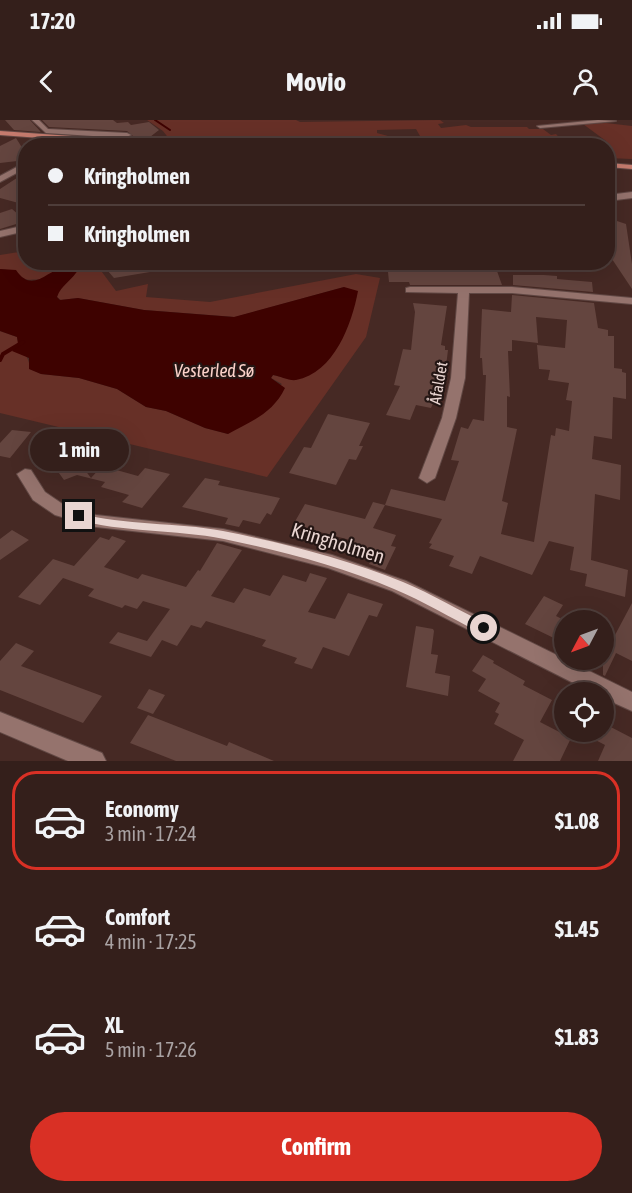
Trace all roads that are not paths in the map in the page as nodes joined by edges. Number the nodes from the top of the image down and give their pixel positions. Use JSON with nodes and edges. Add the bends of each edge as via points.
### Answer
{"nodes":[{"id":1,"x":35,"y":120,"type":"edge"},
{"id":2,"x":532,"y":120,"type":"edge"},
{"id":3,"x":613,"y":121,"type":"edge"},
{"id":4,"x":540,"y":126,"type":"junction"},
{"id":5,"x":0,"y":133,"type":"edge"},
{"id":6,"x":127,"y":135,"type":"dead end"},
{"id":7,"x":553,"y":135,"type":"dead end"},
{"id":8,"x":72,"y":138,"type":"edge"},
{"id":9,"x":615,"y":168,"type":"edge"},
{"id":10,"x":18,"y":169,"type":"edge"},
{"id":11,"x":632,"y":169,"type":"edge"},
{"id":12,"x":0,"y":180,"type":"edge"},
{"id":13,"x":615,"y":199,"type":"edge"},
{"id":14,"x":630,"y":201,"type":"edge"},
{"id":15,"x":18,"y":230,"type":"edge"},
{"id":16,"x":0,"y":234,"type":"edge"},
{"id":17,"x":410,"y":290,"type":"dead end"},
{"id":18,"x":464,"y":290,"type":"junction"},
{"id":19,"x":629,"y":301,"type":"edge"},
{"id":20,"x":632,"y":313,"type":"edge"},
{"id":21,"x":25,"y":474,"type":"dead end"},
{"id":22,"x":427,"y":478,"type":"dead end"},
{"id":23,"x":632,"y":702,"type":"edge"},
{"id":24,"x":0,"y":722,"type":"edge"},
{"id":25,"x":94,"y":761,"type":"edge"}],
"edges":[{"from":1,"to":6,"type":"street","via":[[46,131]]},
{"from":2,"to":4,"type":"street"},
{"from":3,"to":4,"type":"street"},
{"from":4,"to":7,"type":"street"},
{"from":5,"to":8,"type":"main road"},
{"from":9,"to":11,"type":"main road"},
{"from":10,"to":12,"type":"street"},
{"from":13,"to":14,"type":"street"},
{"from":15,"to":16,"type":"street"},
{"from":17,"to":18,"type":"street"},
{"from":18,"to":19,"type":"street","via":[[512,290]]},
{"from":18,"to":22,"type":"street","name":"Åfaldet","via":[[458,378],[449,418]]},
{"from":19,"to":20,"type":"street"},
{"from":21,"to":23,"type":"street","name":"Kringholmen","via":[[39,496],[61,512],[96,521],[223,535],[332,562],[399,586]]},
{"from":24,"to":25,"type":"street"}]}
